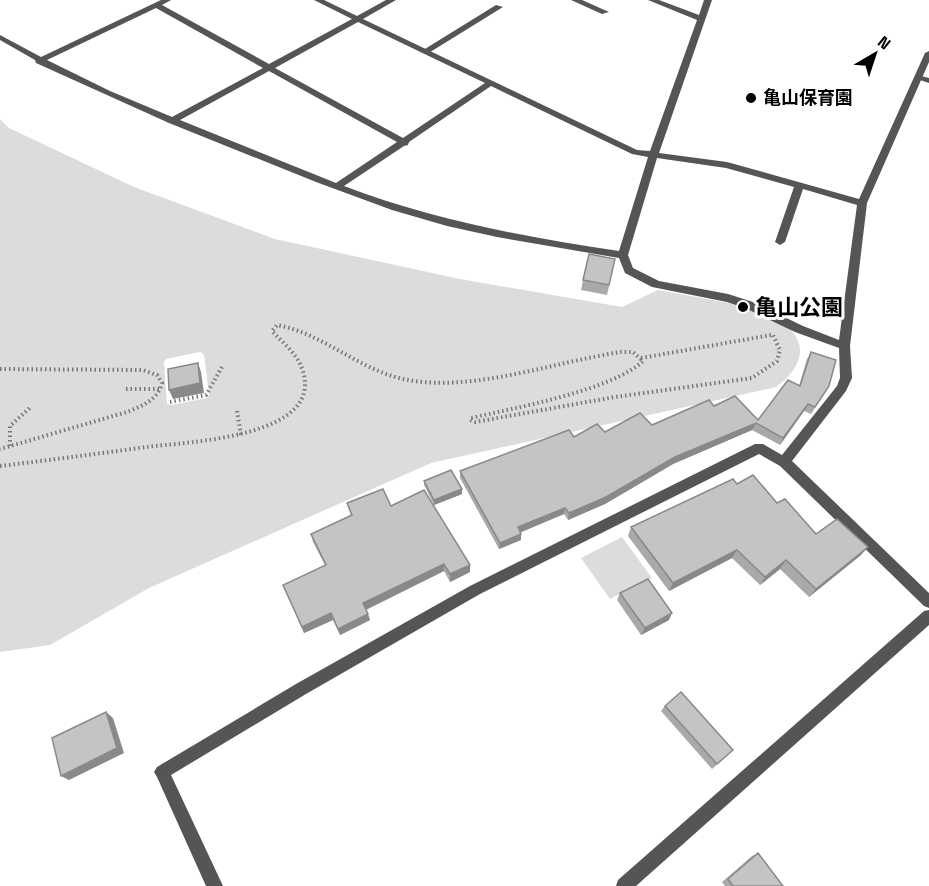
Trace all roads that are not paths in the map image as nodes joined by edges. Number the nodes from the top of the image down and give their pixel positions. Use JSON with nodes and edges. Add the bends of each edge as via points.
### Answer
{"nodes":[{"id":1,"x":167,"y":0,"type":"edge"},
{"id":2,"x":318,"y":0,"type":"edge"},
{"id":3,"x":392,"y":0,"type":"edge"},
{"id":4,"x":575,"y":0,"type":"edge"},
{"id":5,"x":652,"y":0,"type":"edge"},
{"id":6,"x":708,"y":0,"type":"edge"},
{"id":7,"x":156,"y":5,"type":"junction"},
{"id":8,"x":499,"y":7,"type":"dead end"},
{"id":9,"x":604,"y":12,"type":"dead end"},
{"id":10,"x":357,"y":19,"type":"junction"},
{"id":11,"x":701,"y":19,"type":"junction"},
{"id":12,"x":0,"y":37,"type":"edge"},
{"id":13,"x":424,"y":52,"type":"junction"},
{"id":14,"x":929,"y":53,"type":"edge"},
{"id":15,"x":39,"y":61,"type":"junction"},
{"id":16,"x":269,"y":68,"type":"junction"},
{"id":17,"x":924,"y":79,"type":"edge"},
{"id":18,"x":489,"y":84,"type":"junction"},
{"id":19,"x":172,"y":121,"type":"junction"},
{"id":20,"x":405,"y":143,"type":"junction"},
{"id":21,"x":653,"y":156,"type":"junction"},
{"id":22,"x":800,"y":186,"type":"junction"},
{"id":23,"x":337,"y":187,"type":"junction"},
{"id":24,"x":862,"y":203,"type":"junction"},
{"id":25,"x":780,"y":242,"type":"dead end"},
{"id":26,"x":623,"y":255,"type":"junction"},
{"id":27,"x":844,"y":346,"type":"junction"},
{"id":28,"x":784,"y":462,"type":"junction"},
{"id":29,"x":929,"y":602,"type":"edge"},
{"id":30,"x":929,"y":616,"type":"edge"},
{"id":31,"x":215,"y":886,"type":"edge"},
{"id":32,"x":624,"y":886,"type":"edge"}],
"edges":[{"from":1,"to":7,"type":"street"},
{"from":2,"to":10,"type":"street"},
{"from":3,"to":10,"type":"street"},
{"from":4,"to":9,"type":"street"},
{"from":5,"to":11,"type":"street"},
{"from":6,"to":11,"type":"street"},
{"from":7,"to":15,"type":"street"},
{"from":7,"to":16,"type":"street"},
{"from":8,"to":13,"type":"street"},
{"from":10,"to":13,"type":"street"},
{"from":10,"to":16,"type":"street"},
{"from":11,"to":21,"type":"street"},
{"from":12,"to":15,"type":"street"},
{"from":13,"to":18,"type":"street"},
{"from":14,"to":17,"type":"street"},
{"from":15,"to":19,"type":"street"},
{"from":16,"to":19,"type":"street"},
{"from":16,"to":20,"type":"street"},
{"from":17,"to":24,"type":"street"},
{"from":18,"to":20,"type":"street"},
{"from":18,"to":21,"type":"street","via":[[635,152]]},
{"from":19,"to":23,"type":"street"},
{"from":20,"to":23,"type":"street"},
{"from":21,"to":22,"type":"street","via":[[727,165]]},
{"from":21,"to":26,"type":"street"},
{"from":22,"to":24,"type":"street"},
{"from":22,"to":25,"type":"street"},
{"from":23,"to":26,"type":"street","via":[[422,216],[521,239]]},
{"from":24,"to":27,"type":"street"},
{"from":26,"to":27,"type":"street","via":[[630,270],[656,284],[748,305]]},
{"from":27,"to":28,"type":"street","via":[[846,378],[842,388]]},
{"from":28,"to":29,"type":"street"},
{"from":28,"to":31,"type":"street","via":[[759,448],[474,590],[162,772]]},
{"from":30,"to":32,"type":"street"}]}
